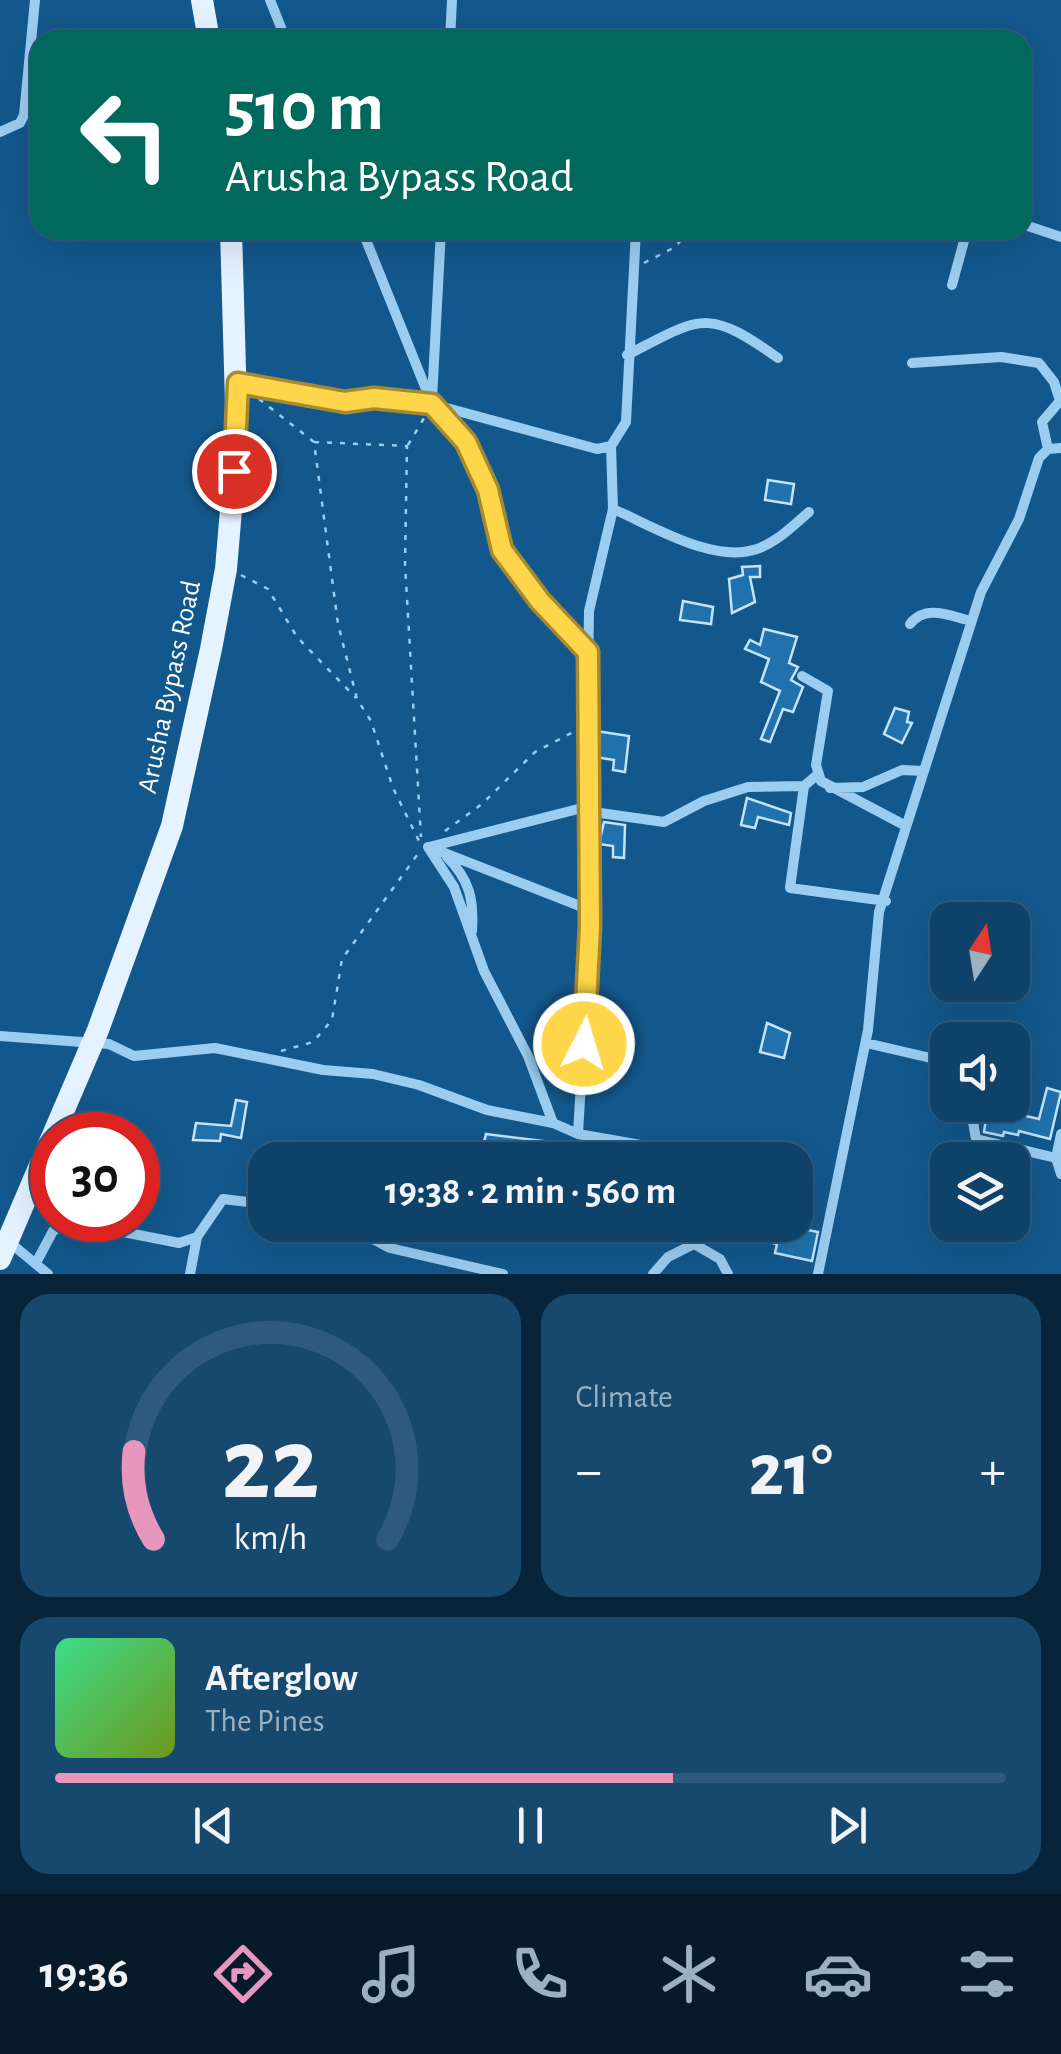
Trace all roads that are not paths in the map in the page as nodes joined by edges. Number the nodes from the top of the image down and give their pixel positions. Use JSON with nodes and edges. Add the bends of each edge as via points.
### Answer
{"nodes":[{"id":1,"x":36,"y":0,"type":"edge"},
{"id":2,"x":202,"y":0,"type":"edge"},
{"id":3,"x":270,"y":0,"type":"edge"},
{"id":4,"x":452,"y":0,"type":"edge"},
{"id":5,"x":33,"y":30,"type":"edge"},
{"id":6,"x":207,"y":30,"type":"edge"},
{"id":7,"x":282,"y":30,"type":"edge"},
{"id":8,"x":450,"y":30,"type":"edge"},
{"id":9,"x":30,"y":58,"type":"edge"},
{"id":10,"x":0,"y":132,"type":"edge"},
{"id":11,"x":1032,"y":227,"type":"edge"},
{"id":12,"x":1061,"y":237,"type":"edge"},
{"id":13,"x":231,"y":240,"type":"edge"},
{"id":14,"x":366,"y":240,"type":"edge"},
{"id":15,"x":440,"y":240,"type":"edge"},
{"id":16,"x":635,"y":240,"type":"edge"},
{"id":17,"x":964,"y":240,"type":"edge"},
{"id":18,"x":952,"y":284,"type":"dead end"},
{"id":19,"x":627,"y":355,"type":"junction"},
{"id":20,"x":778,"y":358,"type":"dead end"},
{"id":21,"x":912,"y":362,"type":"dead end"},
{"id":22,"x":238,"y":383,"type":"junction"},
{"id":23,"x":432,"y":404,"type":"junction"},
{"id":24,"x":611,"y":446,"type":"junction"},
{"id":25,"x":1055,"y":448,"type":"edge"},
{"id":26,"x":614,"y":509,"type":"junction"},
{"id":27,"x":808,"y":512,"type":"dead end"},
{"id":28,"x":971,"y":622,"type":"junction"},
{"id":29,"x":910,"y":624,"type":"dead end"},
{"id":30,"x":588,"y":652,"type":"junction"},
{"id":31,"x":802,"y":676,"type":"dead end"},
{"id":32,"x":924,"y":771,"type":"junction"},
{"id":33,"x":817,"y":775,"type":"junction"},
{"id":34,"x":804,"y":786,"type":"junction"},
{"id":35,"x":829,"y":788,"type":"junction"},
{"id":36,"x":586,"y":810,"type":"junction"},
{"id":37,"x":906,"y":826,"type":"junction"},
{"id":38,"x":425,"y":848,"type":"junction"},
{"id":39,"x":886,"y":901,"type":"junction"},
{"id":40,"x":590,"y":910,"type":"junction"},
{"id":41,"x":0,"y":1036,"type":"edge"},
{"id":42,"x":93,"y":1042,"type":"junction"},
{"id":43,"x":866,"y":1043,"type":"junction"},
{"id":44,"x":930,"y":1058,"type":"edge"},
{"id":45,"x":63,"y":1112,"type":"edge"},
{"id":46,"x":553,"y":1122,"type":"junction"},
{"id":47,"x":973,"y":1122,"type":"edge"},
{"id":48,"x":578,"y":1134,"type":"junction"},
{"id":49,"x":1061,"y":1134,"type":"edge"},
{"id":50,"x":624,"y":1142,"type":"edge"},
{"id":51,"x":1056,"y":1158,"type":"junction"},
{"id":52,"x":1061,"y":1174,"type":"edge"},
{"id":53,"x":30,"y":1190,"type":"edge"},
{"id":54,"x":248,"y":1202,"type":"edge"},
{"id":55,"x":197,"y":1237,"type":"junction"},
{"id":56,"x":379,"y":1242,"type":"edge"},
{"id":57,"x":694,"y":1244,"type":"joint"},
{"id":58,"x":4,"y":1250,"type":"edge"},
{"id":59,"x":36,"y":1264,"type":"junction"},
{"id":60,"x":48,"y":1274,"type":"edge"},
{"id":61,"x":190,"y":1274,"type":"edge"},
{"id":62,"x":503,"y":1274,"type":"edge"},
{"id":63,"x":653,"y":1274,"type":"edge"},
{"id":64,"x":728,"y":1274,"type":"edge"},
{"id":65,"x":818,"y":1274,"type":"edge"}],
"edges":[{"from":1,"to":5,"type":"street"},
{"from":2,"to":6,"type":"main road"},
{"from":3,"to":7,"type":"street"},
{"from":4,"to":8,"type":"street"},
{"from":9,"to":10,"type":"street","via":[[24,115]]},
{"from":11,"to":12,"type":"street"},
{"from":13,"to":22,"type":"main road","name":"Arusha Bypass Road"},
{"from":14,"to":23,"type":"street"},
{"from":15,"to":23,"type":"street"},
{"from":16,"to":19,"type":"street"},
{"from":17,"to":18,"type":"street"},
{"from":19,"to":20,"type":"street","via":[[682,326],[712,322]]},
{"from":19,"to":24,"type":"street","via":[[626,422]]},
{"from":21,"to":25,"type":"street","via":[[1001,357],[1040,363],[1060,402],[1042,422]]},
{"from":22,"to":23,"type":"street","via":[[345,402]]},
{"from":22,"to":42,"type":"main road","name":"Arusha Bypass Road","via":[[226,570],[172,826]]},
{"from":23,"to":24,"type":"street","via":[[597,448]]},
{"from":23,"to":30,"type":"street","via":[[466,442],[488,490],[502,550]]},
{"from":24,"to":26,"type":"street"},
{"from":25,"to":28,"type":"street","via":[[1035,465],[1019,519]]},
{"from":26,"to":27,"type":"street","via":[[694,543],[736,552],[760,548]]},
{"from":26,"to":30,"type":"street","via":[[592,596]]},
{"from":28,"to":29,"type":"street","via":[[930,612]]},
{"from":28,"to":32,"type":"street"},
{"from":30,"to":36,"type":"street"},
{"from":31,"to":33,"type":"street","via":[[828,691]]},
{"from":32,"to":35,"type":"street"},
{"from":32,"to":37,"type":"street"},
{"from":33,"to":34,"type":"street"},
{"from":33,"to":35,"type":"street"},
{"from":34,"to":36,"type":"street","via":[[735,790],[664,822]]},
{"from":34,"to":39,"type":"street","via":[[790,888]]},
{"from":35,"to":37,"type":"street"},
{"from":36,"to":38,"type":"street"},
{"from":36,"to":40,"type":"street"},
{"from":37,"to":39,"type":"street"},
{"from":38,"to":40,"type":"street"},
{"from":38,"to":46,"type":"street","via":[[454,887]]},
{"from":39,"to":43,"type":"street","via":[[879,912]]},
{"from":40,"to":48,"type":"street"},
{"from":41,"to":42,"type":"street"},
{"from":42,"to":45,"type":"main road","name":"Arusha Bypass Road"},
{"from":42,"to":46,"type":"street","via":[[134,1056],[214,1048],[373,1074],[487,1110]]},
{"from":43,"to":44,"type":"street"},
{"from":43,"to":65,"type":"street"},
{"from":46,"to":48,"type":"street"},
{"from":47,"to":51,"type":"street","via":[[976,1139]]},
{"from":48,"to":50,"type":"street"},
{"from":49,"to":51,"type":"street"},
{"from":51,"to":52,"type":"street"},
{"from":53,"to":58,"type":"main road","name":"Arusha Bypass Road"},
{"from":54,"to":55,"type":"street","via":[[223,1198]]},
{"from":55,"to":59,"type":"street","via":[[170,1242],[68,1221],[53,1232]]},
{"from":55,"to":61,"type":"street"},
{"from":56,"to":62,"type":"street"},
{"from":57,"to":63,"type":"street","via":[[668,1256]]},
{"from":57,"to":64,"type":"street","via":[[720,1259]]},
{"from":58,"to":59,"type":"street"},
{"from":59,"to":60,"type":"street"}]}
